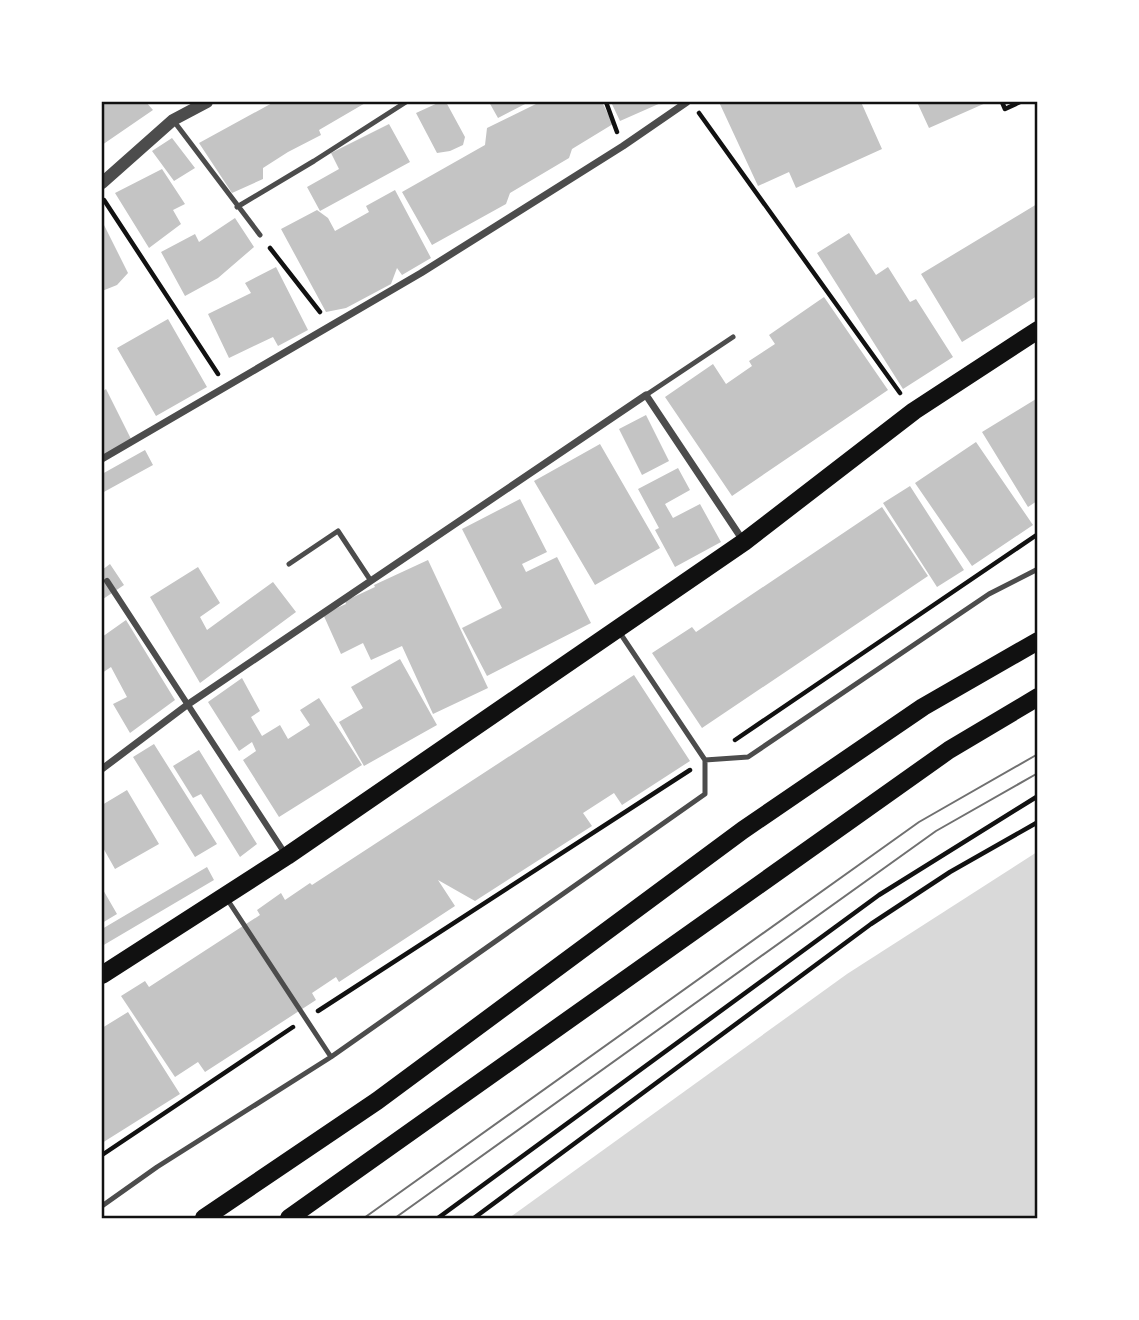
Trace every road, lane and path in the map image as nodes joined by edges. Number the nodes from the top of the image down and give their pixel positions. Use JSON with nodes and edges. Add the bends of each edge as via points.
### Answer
{"nodes":[{"id":1,"x":207,"y":102,"type":"edge"},
{"id":2,"x":406,"y":102,"type":"edge"},
{"id":3,"x":606,"y":102,"type":"edge"},
{"id":4,"x":687,"y":102,"type":"edge"},
{"id":5,"x":1002,"y":102,"type":"edge"},
{"id":6,"x":1020,"y":102,"type":"edge"},
{"id":7,"x":699,"y":113,"type":"dead end"},
{"id":8,"x":173,"y":120,"type":"junction"},
{"id":9,"x":623,"y":146,"type":"junction"},
{"id":10,"x":102,"y":183,"type":"edge"},
{"id":11,"x":102,"y":196,"type":"edge"},
{"id":12,"x":237,"y":206,"type":"junction"},
{"id":13,"x":260,"y":235,"type":"joint"},
{"id":14,"x":332,"y":327,"type":"junction"},
{"id":15,"x":1038,"y":330,"type":"edge"},
{"id":16,"x":733,"y":337,"type":"dead end"},
{"id":17,"x":226,"y":387,"type":"junction"},
{"id":18,"x":646,"y":395,"type":"junction"},
{"id":19,"x":905,"y":400,"type":"dead end"},
{"id":20,"x":102,"y":459,"type":"edge"},
{"id":21,"x":1038,"y":534,"type":"edge"},
{"id":22,"x":744,"y":542,"type":"junction"},
{"id":23,"x":289,"y":564,"type":"dead end"},
{"id":24,"x":1038,"y":569,"type":"edge"},
{"id":25,"x":107,"y":581,"type":"dead end"},
{"id":26,"x":371,"y":581,"type":"junction"},
{"id":27,"x":617,"y":629,"type":"junction"},
{"id":28,"x":1038,"y":641,"type":"edge"},
{"id":29,"x":1038,"y":697,"type":"edge"},
{"id":30,"x":187,"y":705,"type":"junction"},
{"id":31,"x":705,"y":760,"type":"junction"},
{"id":32,"x":102,"y":769,"type":"edge"},
{"id":33,"x":1038,"y":796,"type":"edge"},
{"id":34,"x":1038,"y":822,"type":"edge"},
{"id":35,"x":287,"y":856,"type":"junction"},
{"id":36,"x":223,"y":894,"type":"junction"},
{"id":37,"x":102,"y":975,"type":"edge"},
{"id":38,"x":306,"y":1019,"type":"junction"},
{"id":39,"x":331,"y":1058,"type":"junction"},
{"id":40,"x":102,"y":1155,"type":"edge"},
{"id":41,"x":102,"y":1206,"type":"edge"},
{"id":42,"x":204,"y":1219,"type":"edge"},
{"id":43,"x":289,"y":1219,"type":"edge"},
{"id":44,"x":438,"y":1219,"type":"edge"},
{"id":45,"x":474,"y":1219,"type":"edge"}],
"edges":[{"from":1,"to":8,"type":"street"},
{"from":2,"to":12,"type":"lane"},
{"from":3,"to":9,"type":"path"},
{"from":4,"to":9,"type":"street"},
{"from":5,"to":6,"type":"path","via":[[1005,108]]},
{"from":7,"to":19,"type":"path"},
{"from":8,"to":10,"type":"street"},
{"from":8,"to":12,"type":"lane"},
{"from":9,"to":14,"type":"street"},
{"from":11,"to":17,"type":"path"},
{"from":12,"to":13,"type":"lane"},
{"from":13,"to":14,"type":"path"},
{"from":14,"to":17,"type":"street"},
{"from":15,"to":22,"type":"main road","via":[[914,411]]},
{"from":16,"to":18,"type":"lane"},
{"from":17,"to":20,"type":"street"},
{"from":18,"to":22,"type":"street"},
{"from":18,"to":26,"type":"street"},
{"from":21,"to":31,"type":"path"},
{"from":22,"to":27,"type":"main road"},
{"from":23,"to":26,"type":"lane","via":[[338,531]]},
{"from":24,"to":31,"type":"lane","via":[[989,594],[748,757]]},
{"from":25,"to":30,"type":"street"},
{"from":26,"to":30,"type":"street"},
{"from":27,"to":31,"type":"lane"},
{"from":27,"to":35,"type":"main road"},
{"from":28,"to":42,"type":"main road","via":[[923,707],[743,830],[377,1101]]},
{"from":29,"to":43,"type":"main road","via":[[949,750]]},
{"from":30,"to":32,"type":"street"},
{"from":30,"to":35,"type":"street"},
{"from":31,"to":38,"type":"path"},
{"from":31,"to":39,"type":"lane","via":[[705,794]]},
{"from":33,"to":44,"type":"path","via":[[879,895]]},
{"from":34,"to":45,"type":"path","via":[[872,924]]},
{"from":35,"to":36,"type":"main road"},
{"from":36,"to":37,"type":"main road"},
{"from":36,"to":38,"type":"lane"},
{"from":38,"to":39,"type":"lane"},
{"from":38,"to":40,"type":"path"},
{"from":39,"to":41,"type":"lane"}]}
